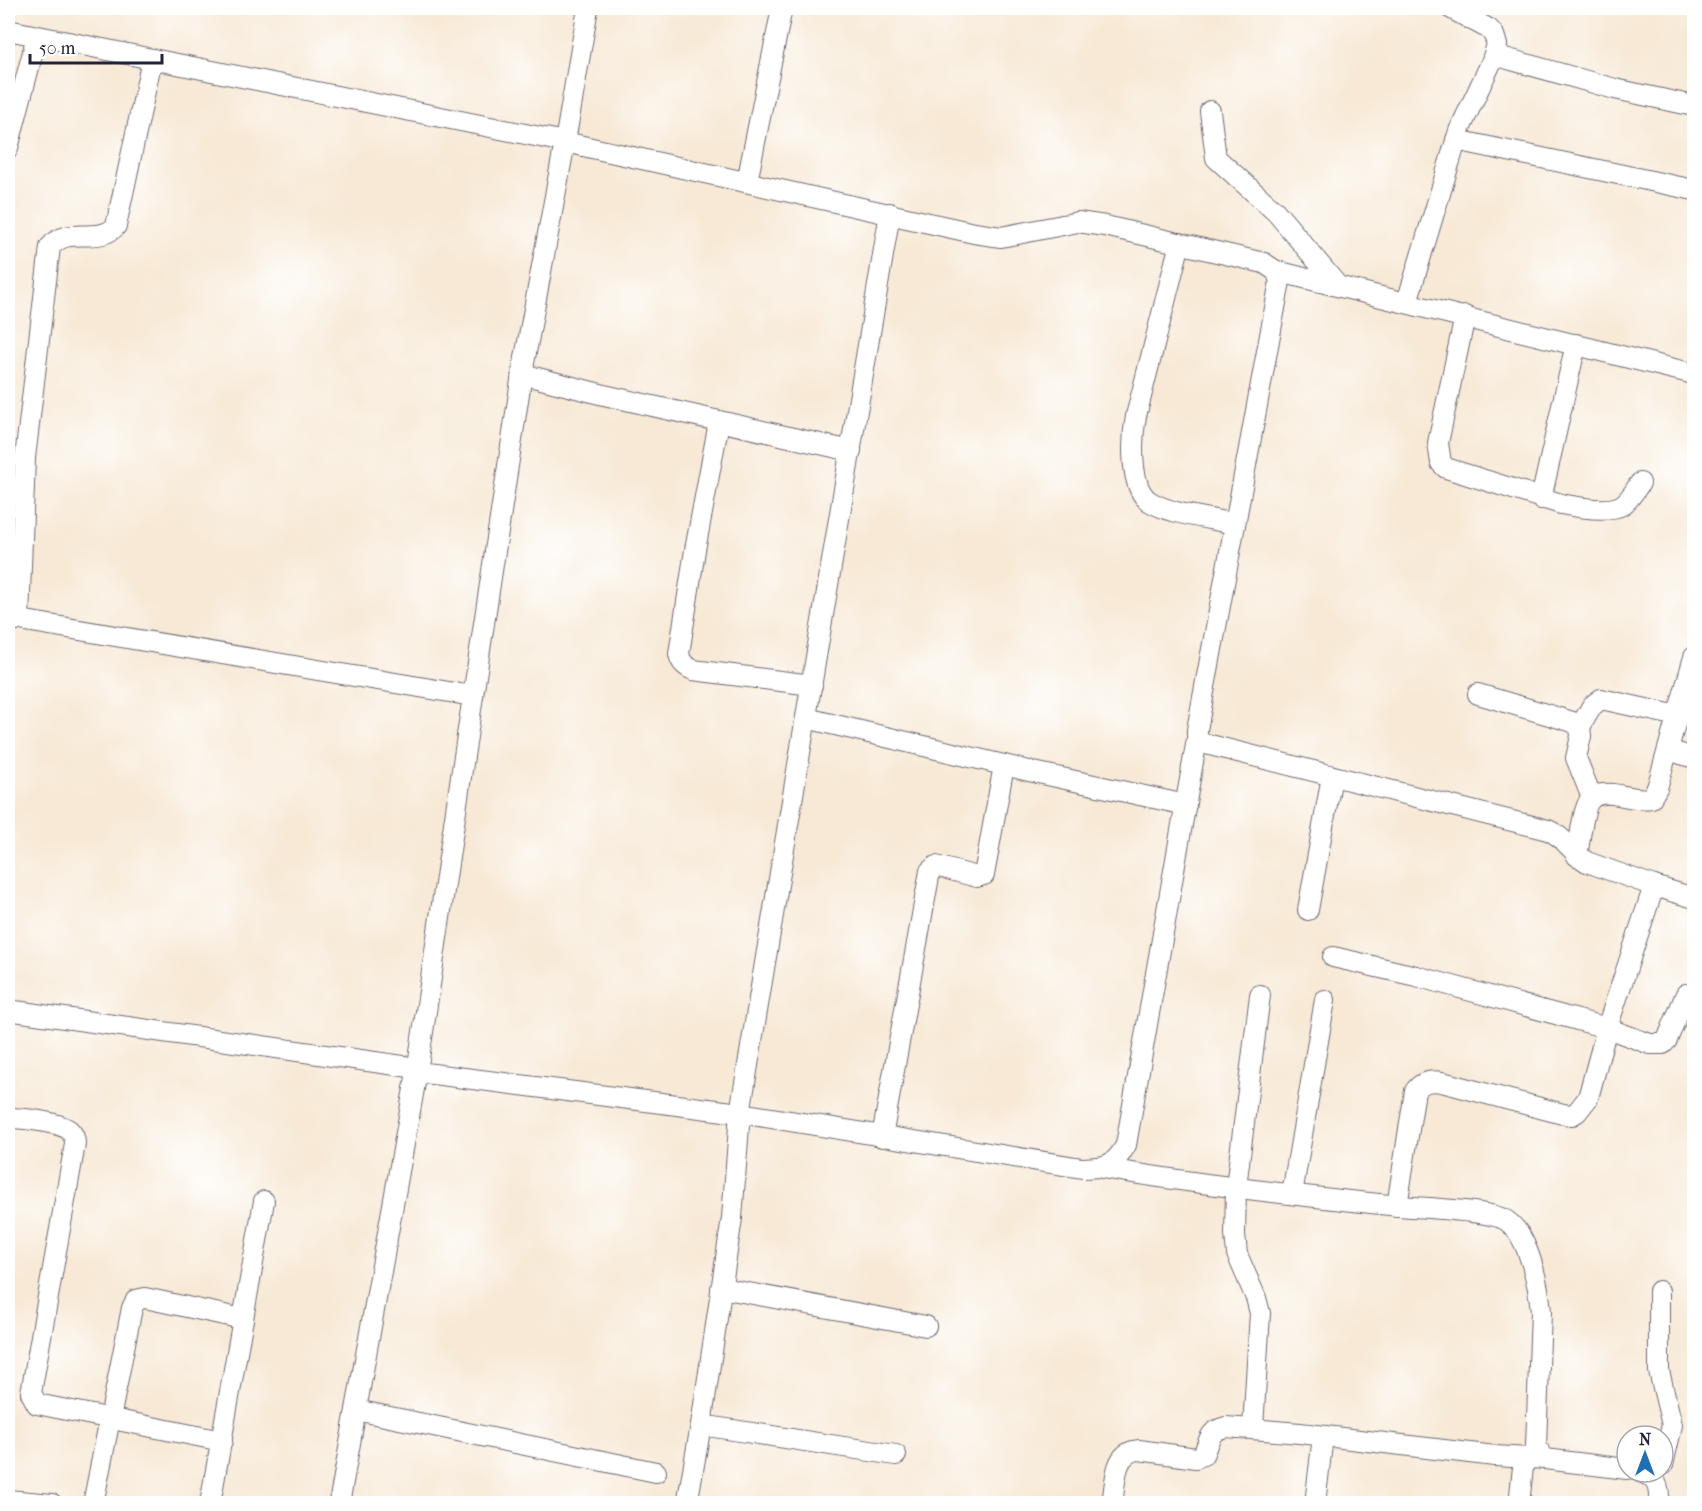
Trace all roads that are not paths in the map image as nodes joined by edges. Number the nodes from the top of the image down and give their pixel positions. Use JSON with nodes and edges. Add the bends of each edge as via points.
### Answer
{"nodes":[{"id":1,"x":588,"y":8,"type":"edge"},
{"id":2,"x":782,"y":8,"type":"edge"},
{"id":3,"x":1450,"y":8,"type":"edge"},
{"id":4,"x":8,"y":30,"type":"edge"},
{"id":5,"x":37,"y":36,"type":"junction"},
{"id":6,"x":1494,"y":55,"type":"junction"},
{"id":7,"x":152,"y":59,"type":"junction"},
{"id":8,"x":1695,"y":106,"type":"edge"},
{"id":9,"x":1210,"y":111,"type":"dead end"},
{"id":10,"x":1456,"y":140,"type":"junction"},
{"id":11,"x":565,"y":142,"type":"junction"},
{"id":12,"x":8,"y":148,"type":"edge"},
{"id":13,"x":747,"y":182,"type":"junction"},
{"id":14,"x":1695,"y":190,"type":"edge"},
{"id":15,"x":890,"y":213,"type":"junction"},
{"id":16,"x":1180,"y":243,"type":"junction"},
{"id":17,"x":1276,"y":271,"type":"junction"},
{"id":18,"x":1337,"y":285,"type":"junction"},
{"id":19,"x":1407,"y":302,"type":"junction"},
{"id":20,"x":1465,"y":316,"type":"junction"},
{"id":21,"x":1576,"y":344,"type":"junction"},
{"id":22,"x":522,"y":374,"type":"junction"},
{"id":23,"x":1695,"y":374,"type":"edge"},
{"id":24,"x":719,"y":422,"type":"junction"},
{"id":25,"x":851,"y":451,"type":"junction"},
{"id":26,"x":1640,"y":483,"type":"dead end"},
{"id":27,"x":1541,"y":499,"type":"junction"},
{"id":28,"x":1235,"y":524,"type":"junction"},
{"id":29,"x":13,"y":619,"type":"edge"},
{"id":30,"x":1695,"y":657,"type":"edge"},
{"id":31,"x":812,"y":685,"type":"junction"},
{"id":32,"x":1478,"y":694,"type":"dead end"},
{"id":33,"x":473,"y":696,"type":"junction"},
{"id":34,"x":1678,"y":716,"type":"junction"},
{"id":35,"x":806,"y":718,"type":"junction"},
{"id":36,"x":1580,"y":727,"type":"junction"},
{"id":37,"x":1197,"y":739,"type":"junction"},
{"id":38,"x":1668,"y":750,"type":"junction"},
{"id":39,"x":1695,"y":758,"type":"edge"},
{"id":40,"x":1004,"y":765,"type":"junction"},
{"id":41,"x":1332,"y":776,"type":"junction"},
{"id":42,"x":1592,"y":798,"type":"junction"},
{"id":43,"x":1186,"y":805,"type":"junction"},
{"id":44,"x":1577,"y":856,"type":"junction"},
{"id":45,"x":1654,"y":886,"type":"junction"},
{"id":46,"x":1695,"y":897,"type":"edge"},
{"id":47,"x":1308,"y":910,"type":"dead end"},
{"id":48,"x":1333,"y":957,"type":"dead end"},
{"id":49,"x":1686,"y":994,"type":"dead end"},
{"id":50,"x":1260,"y":995,"type":"dead end"},
{"id":51,"x":1325,"y":1000,"type":"dead end"},
{"id":52,"x":8,"y":1010,"type":"edge"},
{"id":53,"x":1607,"y":1028,"type":"junction"},
{"id":54,"x":417,"y":1070,"type":"junction"},
{"id":55,"x":740,"y":1113,"type":"junction"},
{"id":56,"x":8,"y":1118,"type":"edge"},
{"id":57,"x":882,"y":1137,"type":"junction"},
{"id":58,"x":1102,"y":1168,"type":"junction"},
{"id":59,"x":1236,"y":1187,"type":"junction"},
{"id":60,"x":1292,"y":1194,"type":"junction"},
{"id":61,"x":264,"y":1201,"type":"dead end"},
{"id":62,"x":1397,"y":1206,"type":"junction"},
{"id":63,"x":722,"y":1288,"type":"junction"},
{"id":64,"x":1659,"y":1291,"type":"dead end"},
{"id":65,"x":243,"y":1319,"type":"junction"},
{"id":66,"x":926,"y":1326,"type":"dead end"},
{"id":67,"x":356,"y":1410,"type":"junction"},
{"id":68,"x":108,"y":1420,"type":"junction"},
{"id":69,"x":1672,"y":1424,"type":"edge"},
{"id":70,"x":701,"y":1425,"type":"junction"},
{"id":71,"x":1253,"y":1428,"type":"junction"},
{"id":72,"x":1323,"y":1436,"type":"junction"},
{"id":73,"x":222,"y":1441,"type":"junction"},
{"id":74,"x":896,"y":1455,"type":"dead end"},
{"id":75,"x":1524,"y":1458,"type":"junction"},
{"id":76,"x":1545,"y":1459,"type":"junction"},
{"id":77,"x":1615,"y":1468,"type":"edge"},
{"id":78,"x":656,"y":1472,"type":"dead end"},
{"id":79,"x":1658,"y":1484,"type":"edge"},
{"id":80,"x":8,"y":1500,"type":"edge"},
{"id":81,"x":52,"y":1503,"type":"edge"},
{"id":82,"x":93,"y":1503,"type":"edge"},
{"id":83,"x":210,"y":1503,"type":"edge"},
{"id":84,"x":339,"y":1503,"type":"edge"},
{"id":85,"x":687,"y":1503,"type":"edge"},
{"id":86,"x":1112,"y":1503,"type":"edge"},
{"id":87,"x":1315,"y":1503,"type":"edge"},
{"id":88,"x":1519,"y":1503,"type":"edge"},
{"id":89,"x":1659,"y":1503,"type":"edge"}],
"edges":[{"from":1,"to":11,"type":"street"},
{"from":2,"to":13,"type":"street"},
{"from":3,"to":6,"type":"street","via":[[1489,29],[1497,45]]},
{"from":4,"to":5,"type":"street"},
{"from":5,"to":7,"type":"street"},
{"from":5,"to":12,"type":"street"},
{"from":6,"to":8,"type":"street","via":[[1615,89]]},
{"from":6,"to":10,"type":"street"},
{"from":7,"to":11,"type":"street"},
{"from":7,"to":29,"type":"street","via":[[116,226],[110,232],[56,239],[50,247],[25,458]]},
{"from":9,"to":18,"type":"street","via":[[1216,158],[1276,212]]},
{"from":10,"to":14,"type":"street"},
{"from":10,"to":19,"type":"street"},
{"from":11,"to":13,"type":"street"},
{"from":11,"to":22,"type":"street"},
{"from":13,"to":15,"type":"street"},
{"from":15,"to":16,"type":"street","via":[[1001,237],[1078,222]]},
{"from":15,"to":25,"type":"street"},
{"from":16,"to":17,"type":"street","via":[[1264,263]]},
{"from":16,"to":28,"type":"street","via":[[1132,436],[1137,479],[1148,500],[1166,509]]},
{"from":17,"to":18,"type":"street"},
{"from":17,"to":28,"type":"street","via":[[1280,281]]},
{"from":18,"to":19,"type":"street"},
{"from":19,"to":20,"type":"street"},
{"from":20,"to":21,"type":"street"},
{"from":20,"to":27,"type":"street","via":[[1438,443],[1441,463],[1464,475]]},
{"from":21,"to":23,"type":"street"},
{"from":21,"to":27,"type":"street"},
{"from":22,"to":24,"type":"street"},
{"from":22,"to":33,"type":"street"},
{"from":24,"to":25,"type":"street"},
{"from":24,"to":31,"type":"street","via":[[695,550],[681,661],[693,670]]},
{"from":25,"to":31,"type":"street"},
{"from":26,"to":27,"type":"street","via":[[1629,499],[1613,508],[1577,507]]},
{"from":28,"to":37,"type":"street"},
{"from":29,"to":33,"type":"street"},
{"from":30,"to":34,"type":"street"},
{"from":31,"to":35,"type":"street"},
{"from":32,"to":36,"type":"street"},
{"from":33,"to":54,"type":"street"},
{"from":34,"to":36,"type":"street","via":[[1601,699]]},
{"from":34,"to":38,"type":"street"},
{"from":35,"to":40,"type":"street"},
{"from":35,"to":55,"type":"street"},
{"from":36,"to":42,"type":"street","via":[[1576,758]]},
{"from":37,"to":41,"type":"street"},
{"from":37,"to":43,"type":"street"},
{"from":38,"to":39,"type":"street"},
{"from":38,"to":42,"type":"street","via":[[1651,798],[1610,794]]},
{"from":40,"to":43,"type":"street"},
{"from":40,"to":57,"type":"street","via":[[984,875],[977,877],[936,866],[930,871]]},
{"from":41,"to":44,"type":"street","via":[[1548,830],[1559,835]]},
{"from":41,"to":47,"type":"street"},
{"from":42,"to":44,"type":"street"},
{"from":43,"to":58,"type":"street","via":[[1126,1145],[1118,1161]]},
{"from":44,"to":45,"type":"street"},
{"from":45,"to":46,"type":"street"},
{"from":45,"to":53,"type":"street"},
{"from":48,"to":53,"type":"street"},
{"from":49,"to":53,"type":"street","via":[[1663,1044],[1650,1044]]},
{"from":50,"to":59,"type":"street"},
{"from":51,"to":60,"type":"street"},
{"from":52,"to":54,"type":"street"},
{"from":53,"to":62,"type":"street","via":[[1588,1098],[1572,1115],[1442,1082],[1426,1081],[1419,1086],[1415,1091]]},
{"from":54,"to":55,"type":"street"},
{"from":54,"to":67,"type":"street"},
{"from":55,"to":57,"type":"street"},
{"from":55,"to":63,"type":"street"},
{"from":56,"to":68,"type":"street","via":[[62,1126],[75,1138],[32,1399],[37,1404]]},
{"from":57,"to":58,"type":"street"},
{"from":58,"to":59,"type":"street"},
{"from":59,"to":60,"type":"street"},
{"from":59,"to":71,"type":"street","via":[[1237,1254],[1260,1313]]},
{"from":60,"to":62,"type":"street"},
{"from":61,"to":65,"type":"street"},
{"from":62,"to":76,"type":"street","via":[[1491,1214],[1507,1221],[1518,1235],[1540,1293],[1536,1446]]},
{"from":63,"to":66,"type":"street"},
{"from":63,"to":70,"type":"street"},
{"from":64,"to":69,"type":"street","via":[[1659,1371]]},
{"from":65,"to":68,"type":"street","via":[[145,1298],[136,1300]]},
{"from":65,"to":73,"type":"street"},
{"from":67,"to":78,"type":"street"},
{"from":67,"to":84,"type":"street"},
{"from":68,"to":73,"type":"street"},
{"from":68,"to":82,"type":"street"},
{"from":70,"to":74,"type":"street"},
{"from":70,"to":85,"type":"street"},
{"from":71,"to":72,"type":"street"},
{"from":71,"to":86,"type":"street","via":[[1216,1429],[1203,1455],[1196,1458],[1130,1451],[1120,1461]]},
{"from":72,"to":75,"type":"street"},
{"from":72,"to":87,"type":"street"},
{"from":73,"to":83,"type":"street"},
{"from":75,"to":76,"type":"street"},
{"from":75,"to":88,"type":"street"},
{"from":76,"to":77,"type":"street"},
{"from":79,"to":89,"type":"street"},
{"from":80,"to":81,"type":"street"}]}
